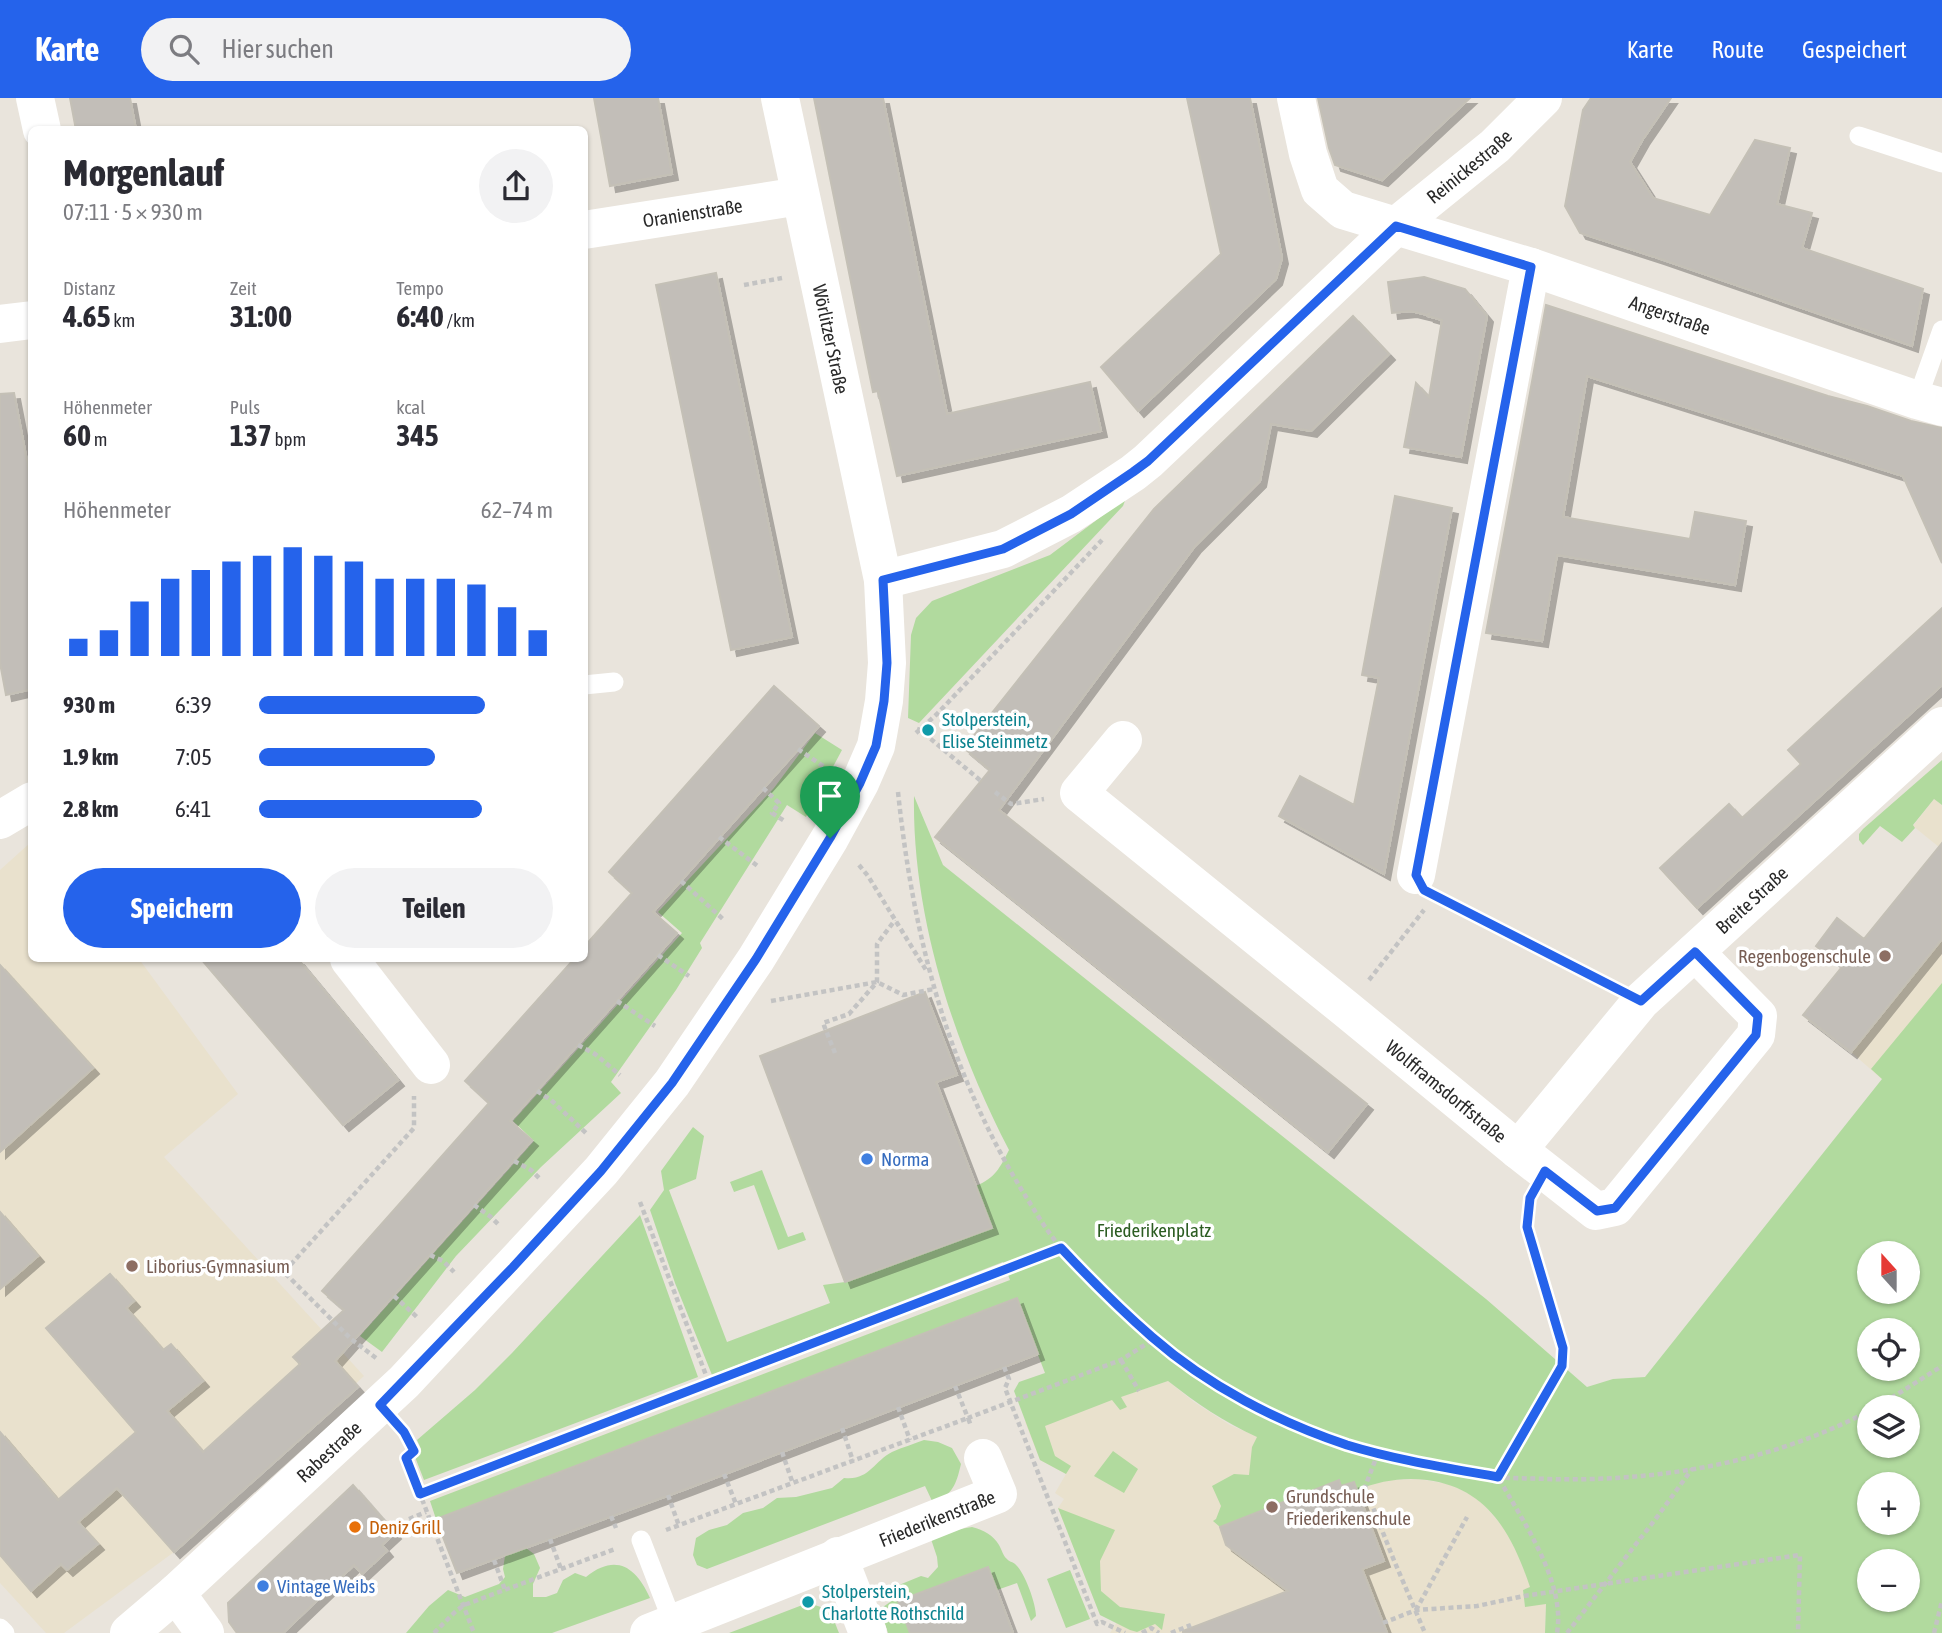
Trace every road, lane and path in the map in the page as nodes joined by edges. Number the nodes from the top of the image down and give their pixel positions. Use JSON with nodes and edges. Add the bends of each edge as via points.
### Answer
{"nodes":[{"id":1,"x":35,"y":98,"type":"edge"},
{"id":2,"x":780,"y":98,"type":"edge"},
{"id":3,"x":1296,"y":98,"type":"edge"},
{"id":4,"x":1543,"y":98,"type":"edge"},
{"id":5,"x":41,"y":126,"type":"edge"},
{"id":6,"x":1859,"y":136,"type":"dead end"},
{"id":7,"x":1942,"y":163,"type":"edge"},
{"id":8,"x":800,"y":195,"type":"junction"},
{"id":9,"x":1396,"y":226,"type":"junction"},
{"id":10,"x":588,"y":229,"type":"edge"},
{"id":11,"x":1531,"y":267,"type":"junction"},
{"id":12,"x":28,"y":320,"type":"edge"},
{"id":13,"x":0,"y":324,"type":"edge"},
{"id":14,"x":1942,"y":330,"type":"edge"},
{"id":15,"x":1935,"y":403,"type":"edge"},
{"id":16,"x":1103,"y":539,"type":"dead end"},
{"id":17,"x":883,"y":580,"type":"junction"},
{"id":18,"x":614,"y":681,"type":"dead end"},
{"id":19,"x":588,"y":684,"type":"edge"},
{"id":20,"x":1942,"y":726,"type":"edge"},
{"id":21,"x":920,"y":730,"type":"junction"},
{"id":22,"x":912,"y":738,"type":"dead end"},
{"id":23,"x":1123,"y":740,"type":"dead end"},
{"id":24,"x":798,"y":749,"type":"dead end"},
{"id":25,"x":811,"y":758,"type":"dead end"},
{"id":26,"x":981,"y":781,"type":"dead end"},
{"id":27,"x":763,"y":788,"type":"dead end"},
{"id":28,"x":897,"y":789,"type":"dead end"},
{"id":29,"x":995,"y":792,"type":"dead end"},
{"id":30,"x":28,"y":803,"type":"edge"},
{"id":31,"x":1011,"y":804,"type":"dead end"},
{"id":32,"x":0,"y":820,"type":"edge"},
{"id":33,"x":786,"y":822,"type":"dead end"},
{"id":34,"x":719,"y":837,"type":"dead end"},
{"id":35,"x":859,"y":865,"type":"dead end"},
{"id":36,"x":759,"y":867,"type":"dead end"},
{"id":37,"x":681,"y":881,"type":"dead end"},
{"id":38,"x":1425,"y":885,"type":"junction"},
{"id":39,"x":724,"y":920,"type":"dead end"},
{"id":40,"x":895,"y":920,"type":"junction"},
{"id":41,"x":1695,"y":952,"type":"junction"},
{"id":42,"x":658,"y":955,"type":"dead end"},
{"id":43,"x":350,"y":962,"type":"edge"},
{"id":44,"x":929,"y":973,"type":"junction"},
{"id":45,"x":689,"y":976,"type":"dead end"},
{"id":46,"x":877,"y":982,"type":"junction"},
{"id":47,"x":934,"y":989,"type":"junction"},
{"id":48,"x":617,"y":1001,"type":"dead end"},
{"id":49,"x":770,"y":1001,"type":"dead end"},
{"id":50,"x":1641,"y":1001,"type":"junction"},
{"id":51,"x":1346,"y":1009,"type":"junction"},
{"id":52,"x":654,"y":1026,"type":"dead end"},
{"id":53,"x":578,"y":1045,"type":"dead end"},
{"id":54,"x":835,"y":1054,"type":"dead end"},
{"id":55,"x":431,"y":1065,"type":"joint"},
{"id":56,"x":620,"y":1075,"type":"dead end"},
{"id":57,"x":537,"y":1091,"type":"dead end"},
{"id":58,"x":588,"y":1134,"type":"dead end"},
{"id":59,"x":514,"y":1161,"type":"dead end"},
{"id":60,"x":1532,"y":1161,"type":"junction"},
{"id":61,"x":541,"y":1180,"type":"dead end"},
{"id":62,"x":640,"y":1202,"type":"dead end"},
{"id":63,"x":474,"y":1205,"type":"dead end"},
{"id":64,"x":499,"y":1225,"type":"dead end"},
{"id":65,"x":1061,"y":1248,"type":"junction"},
{"id":66,"x":430,"y":1255,"type":"dead end"},
{"id":67,"x":454,"y":1272,"type":"dead end"},
{"id":68,"x":394,"y":1296,"type":"dead end"},
{"id":69,"x":410,"y":1311,"type":"dead end"},
{"id":70,"x":1154,"y":1339,"type":"junction"},
{"id":71,"x":1121,"y":1360,"type":"junction"},
{"id":72,"x":1942,"y":1366,"type":"edge"},
{"id":73,"x":1004,"y":1367,"type":"dead end"},
{"id":74,"x":709,"y":1383,"type":"junction"},
{"id":75,"x":955,"y":1386,"type":"dead end"},
{"id":76,"x":1139,"y":1391,"type":"dead end"},
{"id":77,"x":392,"y":1394,"type":"junction"},
{"id":78,"x":1896,"y":1395,"type":"edge"},
{"id":79,"x":1010,"y":1402,"type":"junction"},
{"id":80,"x":898,"y":1407,"type":"dead end"},
{"id":81,"x":1857,"y":1417,"type":"edge"},
{"id":82,"x":968,"y":1418,"type":"junction"},
{"id":83,"x":842,"y":1428,"type":"dead end"},
{"id":84,"x":910,"y":1440,"type":"junction"},
{"id":85,"x":782,"y":1452,"type":"dead end"},
{"id":86,"x":1378,"y":1453,"type":"junction"},
{"id":87,"x":983,"y":1458,"type":"joint"},
{"id":88,"x":853,"y":1461,"type":"junction"},
{"id":89,"x":1692,"y":1469,"type":"junction"},
{"id":90,"x":724,"y":1474,"type":"dead end"},
{"id":91,"x":1498,"y":1477,"type":"junction"},
{"id":92,"x":793,"y":1483,"type":"junction"},
{"id":93,"x":420,"y":1494,"type":"junction"},
{"id":94,"x":668,"y":1495,"type":"dead end"},
{"id":95,"x":736,"y":1504,"type":"junction"},
{"id":96,"x":426,"y":1512,"type":"junction"},
{"id":97,"x":1467,"y":1517,"type":"dead end"},
{"id":98,"x":410,"y":1519,"type":"dead end"},
{"id":99,"x":679,"y":1525,"type":"junction"},
{"id":100,"x":550,"y":1539,"type":"dead end"},
{"id":101,"x":641,"y":1540,"type":"junction"},
{"id":102,"x":838,"y":1556,"type":"junction"},
{"id":103,"x":494,"y":1560,"type":"dead end"},
{"id":104,"x":561,"y":1569,"type":"junction"},
{"id":105,"x":1605,"y":1584,"type":"junction"},
{"id":106,"x":505,"y":1590,"type":"junction"},
{"id":107,"x":1555,"y":1591,"type":"junction"},
{"id":108,"x":176,"y":1593,"type":"junction"},
{"id":109,"x":1942,"y":1601,"type":"edge"},
{"id":110,"x":464,"y":1605,"type":"junction"},
{"id":111,"x":1416,"y":1610,"type":"junction"},
{"id":112,"x":1383,"y":1623,"type":"dead end"},
{"id":113,"x":1191,"y":1625,"type":"dead end"},
{"id":114,"x":0,"y":1628,"type":"edge"},
{"id":115,"x":661,"y":1628,"type":"edge"},
{"id":116,"x":5,"y":1633,"type":"edge"},
{"id":117,"x":129,"y":1633,"type":"edge"},
{"id":118,"x":205,"y":1633,"type":"edge"},
{"id":119,"x":434,"y":1633,"type":"edge"},
{"id":120,"x":474,"y":1633,"type":"edge"},
{"id":121,"x":868,"y":1633,"type":"edge"},
{"id":122,"x":1125,"y":1633,"type":"edge"},
{"id":123,"x":1142,"y":1633,"type":"edge"},
{"id":124,"x":1159,"y":1633,"type":"edge"},
{"id":125,"x":1171,"y":1633,"type":"edge"},
{"id":126,"x":1425,"y":1633,"type":"edge"},
{"id":127,"x":1556,"y":1633,"type":"edge"},
{"id":128,"x":1567,"y":1633,"type":"edge"},
{"id":129,"x":1798,"y":1633,"type":"edge"},
{"id":130,"x":1934,"y":1633,"type":"edge"}],
"edges":[{"from":1,"to":5,"type":"street"},
{"from":2,"to":8,"type":"street","name":"Wörlitzer Straße"},
{"from":3,"to":9,"type":"street","name":"Angerstraße","via":[[1320,190],[1343,210]]},
{"from":4,"to":9,"type":"street","name":"Reinickestraße","via":[[1495,146]]},
{"from":6,"to":7,"type":"lane"},
{"from":8,"to":10,"type":"street","name":"Oranienstraße"},
{"from":8,"to":17,"type":"street","name":"Wörlitzer Straße"},
{"from":9,"to":11,"type":"street","name":"Angerstraße"},
{"from":9,"to":17,"type":"street","name":"Reinickestraße","via":[[1133,472],[1071,514],[1003,549]]},
{"from":11,"to":15,"type":"street","name":"Angerstraße"},
{"from":11,"to":38,"type":"street"},
{"from":12,"to":13,"type":"street"},
{"from":14,"to":15,"type":"lane"},
{"from":16,"to":21,"type":"path"},
{"from":17,"to":77,"type":"street","name":"Rabestraße","via":[[887,663],[876,746],[830,838],[672,1083],[601,1171]]},
{"from":18,"to":19,"type":"lane"},
{"from":20,"to":41,"type":"street","name":"Breite Straße"},
{"from":21,"to":22,"type":"path"},
{"from":21,"to":26,"type":"path"},
{"from":23,"to":51,"type":"street","name":"Wolfframsdorffstraße","via":[[1079,793]]},
{"from":24,"to":25,"type":"path"},
{"from":27,"to":33,"type":"path","via":[[779,803],[772,813]]},
{"from":28,"to":44,"type":"path"},
{"from":29,"to":31,"type":"path"},
{"from":30,"to":32,"type":"street"},
{"from":34,"to":36,"type":"path"},
{"from":35,"to":40,"type":"path"},
{"from":37,"to":39,"type":"path"},
{"from":38,"to":50,"type":"path"},
{"from":38,"to":51,"type":"path"},
{"from":40,"to":44,"type":"path"},
{"from":40,"to":46,"type":"path","via":[[877,944]]},
{"from":41,"to":50,"type":"street","name":"Breite Straße"},
{"from":41,"to":60,"type":"street","name":"Wolfframsdorffstraße","via":[[1758,1016],[1756,1035],[1615,1208],[1597,1211]]},
{"from":42,"to":45,"type":"path"},
{"from":43,"to":55,"type":"street"},
{"from":44,"to":47,"type":"path"},
{"from":46,"to":47,"type":"path","via":[[903,995]]},
{"from":46,"to":49,"type":"path"},
{"from":46,"to":54,"type":"path","via":[[849,1014],[822,1023]]},
{"from":47,"to":65,"type":"path","via":[[986,1125]]},
{"from":48,"to":52,"type":"path"},
{"from":50,"to":60,"type":"street","name":"Breite Straße"},
{"from":51,"to":60,"type":"street","name":"Wolfframsdorffstraße"},
{"from":53,"to":56,"type":"path"},
{"from":55,"to":77,"type":"path","via":[[414,1096],[414,1128],[284,1272],[351,1339]]},
{"from":57,"to":58,"type":"path"},
{"from":59,"to":61,"type":"path"},
{"from":60,"to":91,"type":"path","via":[[1527,1227],[1561,1337],[1562,1366]]},
{"from":62,"to":74,"type":"path"},
{"from":63,"to":64,"type":"path"},
{"from":65,"to":70,"type":"path"},
{"from":65,"to":74,"type":"path"},
{"from":66,"to":67,"type":"path"},
{"from":68,"to":69,"type":"path"},
{"from":70,"to":71,"type":"path"},
{"from":70,"to":86,"type":"path","via":[[1252,1404],[1288,1422]]},
{"from":71,"to":76,"type":"path"},
{"from":71,"to":79,"type":"path"},
{"from":72,"to":78,"type":"path"},
{"from":73,"to":79,"type":"path"},
{"from":74,"to":93,"type":"path"},
{"from":75,"to":82,"type":"path"},
{"from":77,"to":93,"type":"path","via":[[414,1451],[406,1458]]},
{"from":77,"to":108,"type":"street","name":"Rabestraße"},
{"from":79,"to":82,"type":"path"},
{"from":79,"to":122,"type":"path","via":[[1097,1623]]},
{"from":80,"to":84,"type":"path"},
{"from":81,"to":89,"type":"path","via":[[1763,1454]]},
{"from":82,"to":84,"type":"path"},
{"from":82,"to":87,"type":"path"},
{"from":83,"to":88,"type":"path"},
{"from":84,"to":88,"type":"path"},
{"from":85,"to":92,"type":"path"},
{"from":86,"to":91,"type":"path"},
{"from":86,"to":111,"type":"path","via":[[1366,1487]]},
{"from":87,"to":102,"type":"street","name":"Friederikenstraße","via":[[998,1494]]},
{"from":88,"to":92,"type":"path"},
{"from":89,"to":91,"type":"path","via":[[1616,1478]]},
{"from":89,"to":105,"type":"path"},
{"from":90,"to":95,"type":"path"},
{"from":91,"to":107,"type":"path","via":[[1546,1564]]},
{"from":92,"to":95,"type":"path"},
{"from":93,"to":96,"type":"path"},
{"from":94,"to":99,"type":"path"},
{"from":95,"to":99,"type":"path"},
{"from":96,"to":98,"type":"path"},
{"from":96,"to":110,"type":"path"},
{"from":97,"to":111,"type":"path"},
{"from":99,"to":101,"type":"path"},
{"from":100,"to":104,"type":"path"},
{"from":101,"to":104,"type":"path"},
{"from":101,"to":115,"type":"lane"},
{"from":102,"to":115,"type":"street","name":"Friederikenstraße"},
{"from":102,"to":121,"type":"street"},
{"from":103,"to":106,"type":"path"},
{"from":104,"to":106,"type":"path"},
{"from":105,"to":107,"type":"path"},
{"from":105,"to":128,"type":"path"},
{"from":105,"to":129,"type":"path","via":[[1800,1555]]},
{"from":106,"to":110,"type":"path"},
{"from":107,"to":111,"type":"path","via":[[1477,1606]]},
{"from":107,"to":127,"type":"path"},
{"from":108,"to":117,"type":"street","name":"Rabestraße"},
{"from":108,"to":118,"type":"street"},
{"from":109,"to":130,"type":"path"},
{"from":110,"to":119,"type":"path"},
{"from":110,"to":120,"type":"path"},
{"from":111,"to":112,"type":"path"},
{"from":111,"to":126,"type":"path"},
{"from":113,"to":125,"type":"path"},
{"from":114,"to":116,"type":"lane"},
{"from":123,"to":124,"type":"path","via":[[1151,1628]]}]}
